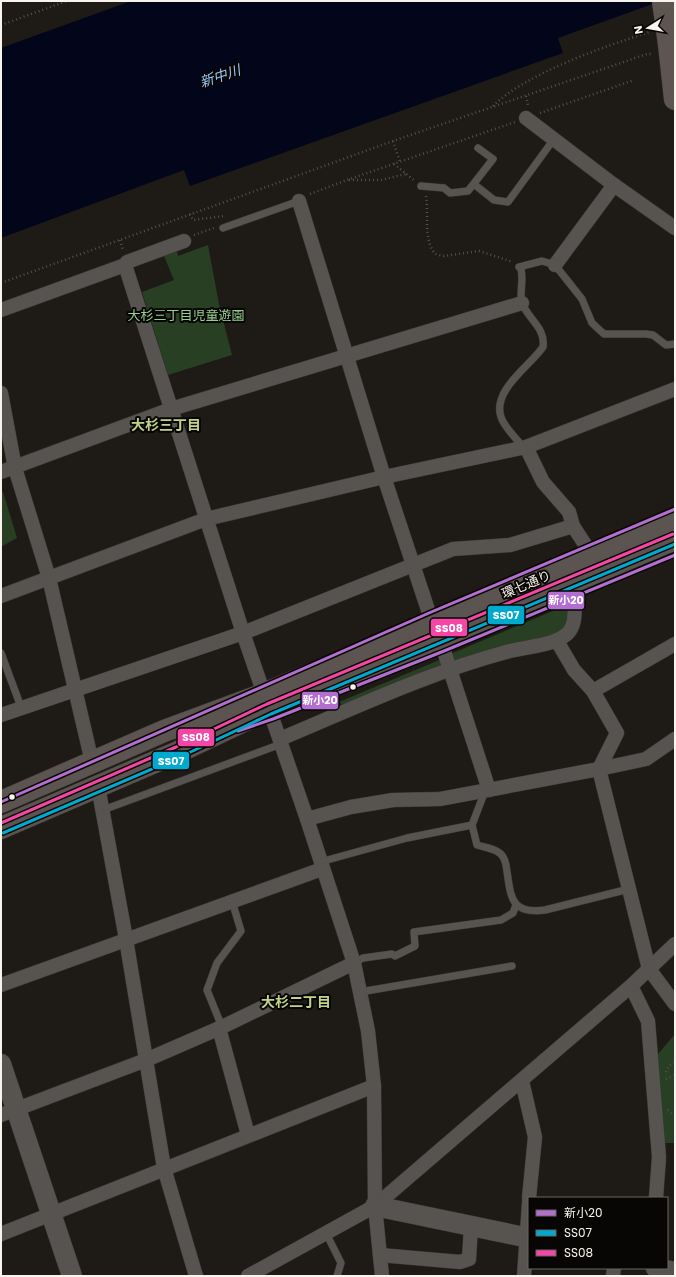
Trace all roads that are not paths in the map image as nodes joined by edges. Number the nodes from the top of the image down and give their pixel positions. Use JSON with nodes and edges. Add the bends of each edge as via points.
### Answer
{"nodes":[{"id":1,"x":663,"y":1,"type":"edge"},
{"id":2,"x":675,"y":99,"type":"edge"},
{"id":3,"x":526,"y":118,"type":"road end"},
{"id":4,"x":554,"y":139,"type":"junction"},
{"id":5,"x":478,"y":148,"type":"dead end"},
{"id":6,"x":475,"y":185,"type":"junction"},
{"id":7,"x":614,"y":185,"type":"junction"},
{"id":8,"x":421,"y":186,"type":"road end"},
{"id":9,"x":299,"y":201,"type":"joint"},
{"id":10,"x":224,"y":228,"type":"dead end"},
{"id":11,"x":675,"y":228,"type":"edge"},
{"id":12,"x":184,"y":241,"type":"dead end"},
{"id":13,"x":555,"y":265,"type":"junction"},
{"id":14,"x":125,"y":266,"type":"junction"},
{"id":15,"x":522,"y":303,"type":"junction"},
{"id":16,"x":1,"y":310,"type":"edge"},
{"id":17,"x":675,"y":344,"type":"edge"},
{"id":18,"x":347,"y":355,"type":"junction"},
{"id":19,"x":675,"y":389,"type":"edge"},
{"id":20,"x":1,"y":393,"type":"edge"},
{"id":21,"x":171,"y":408,"type":"junction"},
{"id":22,"x":524,"y":447,"type":"junction"},
{"id":23,"x":15,"y":468,"type":"junction"},
{"id":24,"x":1,"y":472,"type":"edge"},
{"id":25,"x":384,"y":477,"type":"junction"},
{"id":26,"x":675,"y":509,"type":"edge"},
{"id":27,"x":206,"y":519,"type":"junction"},
{"id":28,"x":675,"y":522,"type":"edge"},
{"id":29,"x":573,"y":526,"type":"junction"},
{"id":30,"x":675,"y":539,"type":"edge"},
{"id":31,"x":586,"y":546,"type":"junction"},
{"id":32,"x":675,"y":555,"type":"edge"},
{"id":33,"x":413,"y":566,"type":"junction"},
{"id":34,"x":49,"y":578,"type":"junction"},
{"id":35,"x":1,"y":596,"type":"edge"},
{"id":36,"x":575,"y":597,"type":"junction"},
{"id":37,"x":429,"y":613,"type":"junction"},
{"id":38,"x":243,"y":633,"type":"junction"},
{"id":39,"x":557,"y":641,"type":"junction"},
{"id":40,"x":675,"y":644,"type":"edge"},
{"id":41,"x":1,"y":653,"type":"edge"},
{"id":42,"x":446,"y":660,"type":"junction"},
{"id":43,"x":316,"y":681,"type":"junction"},
{"id":44,"x":74,"y":689,"type":"junction"},
{"id":45,"x":593,"y":691,"type":"junction"},
{"id":46,"x":21,"y":708,"type":"junction"},
{"id":47,"x":1,"y":715,"type":"edge"},
{"id":48,"x":272,"y":715,"type":"junction"},
{"id":49,"x":675,"y":739,"type":"edge"},
{"id":50,"x":92,"y":762,"type":"junction"},
{"id":51,"x":599,"y":769,"type":"junction"},
{"id":52,"x":98,"y":786,"type":"junction"},
{"id":53,"x":487,"y":791,"type":"junction"},
{"id":54,"x":1,"y":802,"type":"edge"},
{"id":55,"x":102,"y":810,"type":"junction"},
{"id":56,"x":307,"y":819,"type":"junction"},
{"id":57,"x":472,"y":825,"type":"junction"},
{"id":58,"x":1,"y":828,"type":"edge"},
{"id":59,"x":321,"y":865,"type":"junction"},
{"id":60,"x":629,"y":889,"type":"junction"},
{"id":61,"x":232,"y":901,"type":"junction"},
{"id":62,"x":516,"y":905,"type":"junction"},
{"id":63,"x":126,"y":939,"type":"junction"},
{"id":64,"x":675,"y":944,"type":"edge"},
{"id":65,"x":354,"y":963,"type":"junction"},
{"id":66,"x":512,"y":966,"type":"dead end"},
{"id":67,"x":649,"y":969,"type":"junction"},
{"id":68,"x":1,"y":984,"type":"edge"},
{"id":69,"x":631,"y":986,"type":"junction"},
{"id":70,"x":360,"y":992,"type":"junction"},
{"id":71,"x":675,"y":1004,"type":"edge"},
{"id":72,"x":220,"y":1027,"type":"junction"},
{"id":73,"x":146,"y":1060,"type":"junction"},
{"id":74,"x":1,"y":1064,"type":"edge"},
{"id":75,"x":522,"y":1081,"type":"junction"},
{"id":76,"x":374,"y":1086,"type":"junction"},
{"id":77,"x":9,"y":1112,"type":"edge"},
{"id":78,"x":248,"y":1135,"type":"junction"},
{"id":79,"x":164,"y":1168,"type":"junction"},
{"id":80,"x":530,"y":1197,"type":"edge"},
{"id":81,"x":656,"y":1197,"type":"edge"},
{"id":82,"x":375,"y":1206,"type":"junction"},
{"id":83,"x":52,"y":1213,"type":"junction"},
{"id":84,"x":471,"y":1226,"type":"junction"},
{"id":85,"x":326,"y":1233,"type":"junction"},
{"id":86,"x":1,"y":1234,"type":"edge"},
{"id":87,"x":528,"y":1237,"type":"edge"},
{"id":88,"x":380,"y":1255,"type":"junction"},
{"id":89,"x":661,"y":1269,"type":"edge"},
{"id":90,"x":675,"y":1272,"type":"edge"},
{"id":91,"x":72,"y":1276,"type":"edge"},
{"id":92,"x":196,"y":1276,"type":"edge"},
{"id":93,"x":248,"y":1276,"type":"edge"},
{"id":94,"x":337,"y":1276,"type":"edge"},
{"id":95,"x":382,"y":1276,"type":"edge"},
{"id":96,"x":524,"y":1276,"type":"edge"}],
"edges":[{"from":1,"to":2,"type":"highway","bridge":true,"via":[[664,43]]},
{"from":3,"to":4,"type":"street"},
{"from":4,"to":6,"type":"lane","via":[[508,202],[494,200]]},
{"from":4,"to":7,"type":"street"},
{"from":5,"to":6,"type":"lane","via":[[493,159]]},
{"from":6,"to":8,"type":"lane","via":[[468,191],[450,193],[444,188]]},
{"from":7,"to":11,"type":"street"},
{"from":7,"to":13,"type":"street"},
{"from":9,"to":10,"type":"lane"},
{"from":9,"to":18,"type":"street"},
{"from":12,"to":14,"type":"street","via":[[127,262]]},
{"from":13,"to":15,"type":"lane","via":[[542,261],[520,268]]},
{"from":13,"to":17,"type":"lane","via":[[582,299],[592,323],[604,334],[646,334],[653,335],[666,345]]},
{"from":14,"to":16,"type":"street"},
{"from":14,"to":21,"type":"street"},
{"from":15,"to":18,"type":"street"},
{"from":15,"to":22,"type":"lane","via":[[542,333],[543,347],[512,380],[504,393],[500,410],[503,421]]},
{"from":18,"to":21,"type":"street"},
{"from":18,"to":25,"type":"street"},
{"from":19,"to":22,"type":"street"},
{"from":20,"to":23,"type":"street"},
{"from":21,"to":23,"type":"street"},
{"from":21,"to":27,"type":"street"},
{"from":22,"to":25,"type":"street"},
{"from":22,"to":29,"type":"street","via":[[543,482],[569,512]]},
{"from":23,"to":24,"type":"street"},
{"from":23,"to":34,"type":"street"},
{"from":25,"to":27,"type":"street"},
{"from":25,"to":33,"type":"street"},
{"from":26,"to":31,"type":"main road"},
{"from":27,"to":34,"type":"street"},
{"from":27,"to":38,"type":"street"},
{"from":28,"to":43,"type":"main road","name":"環七通り"},
{"from":29,"to":31,"type":"street"},
{"from":29,"to":33,"type":"street","via":[[510,546],[453,549]]},
{"from":30,"to":43,"type":"main road","name":"環七通り"},
{"from":31,"to":37,"type":"main road"},
{"from":32,"to":36,"type":"main road"},
{"from":33,"to":37,"type":"street"},
{"from":33,"to":38,"type":"street"},
{"from":34,"to":35,"type":"street"},
{"from":34,"to":44,"type":"street"},
{"from":36,"to":39,"type":"street","via":[[574,622],[568,633]]},
{"from":36,"to":42,"type":"main road"},
{"from":37,"to":48,"type":"main road"},
{"from":38,"to":44,"type":"street"},
{"from":38,"to":48,"type":"street"},
{"from":39,"to":42,"type":"street"},
{"from":39,"to":45,"type":"street","via":[[574,670]]},
{"from":40,"to":45,"type":"street"},
{"from":41,"to":46,"type":"lane"},
{"from":42,"to":48,"type":"main road"},
{"from":42,"to":53,"type":"street"},
{"from":43,"to":48,"type":"main road","name":"環七通り"},
{"from":44,"to":46,"type":"street"},
{"from":44,"to":50,"type":"street"},
{"from":45,"to":51,"type":"street","via":[[617,733]]},
{"from":46,"to":47,"type":"street"},
{"from":48,"to":50,"type":"main road","via":[[164,731]]},
{"from":48,"to":52,"type":"main road"},
{"from":48,"to":55,"type":"lane"},
{"from":48,"to":56,"type":"street"},
{"from":49,"to":51,"type":"street","via":[[646,759]]},
{"from":50,"to":54,"type":"main road"},
{"from":51,"to":53,"type":"street"},
{"from":51,"to":60,"type":"street"},
{"from":52,"to":55,"type":"street"},
{"from":52,"to":58,"type":"main road"},
{"from":53,"to":56,"type":"street","via":[[440,799],[393,800],[351,807]]},
{"from":53,"to":57,"type":"lane"},
{"from":55,"to":63,"type":"street"},
{"from":56,"to":59,"type":"street"},
{"from":57,"to":59,"type":"lane","via":[[406,838]]},
{"from":57,"to":62,"type":"lane","via":[[477,845],[498,852],[505,861]]},
{"from":59,"to":61,"type":"street"},
{"from":59,"to":65,"type":"street"},
{"from":60,"to":62,"type":"lane","via":[[531,912]]},
{"from":60,"to":67,"type":"street"},
{"from":61,"to":63,"type":"street"},
{"from":61,"to":72,"type":"lane","via":[[241,931],[217,963],[207,990]]},
{"from":62,"to":65,"type":"lane","via":[[513,913],[501,920],[414,932],[415,946],[395,956],[392,954],[363,958]]},
{"from":63,"to":68,"type":"street"},
{"from":63,"to":73,"type":"street"},
{"from":64,"to":67,"type":"street"},
{"from":65,"to":70,"type":"street"},
{"from":65,"to":72,"type":"street"},
{"from":66,"to":70,"type":"lane"},
{"from":67,"to":69,"type":"street"},
{"from":67,"to":71,"type":"street"},
{"from":69,"to":75,"type":"street"},
{"from":69,"to":81,"type":"street","via":[[648,1021],[659,1157]]},
{"from":70,"to":76,"type":"street","via":[[368,1031]]},
{"from":72,"to":73,"type":"street"},
{"from":72,"to":78,"type":"street"},
{"from":73,"to":77,"type":"street"},
{"from":73,"to":79,"type":"street"},
{"from":74,"to":77,"type":"street"},
{"from":75,"to":80,"type":"street","via":[[535,1137]]},
{"from":75,"to":82,"type":"street"},
{"from":76,"to":78,"type":"street"},
{"from":76,"to":82,"type":"street"},
{"from":77,"to":83,"type":"street"},
{"from":78,"to":79,"type":"street"},
{"from":79,"to":83,"type":"street"},
{"from":79,"to":92,"type":"street"},
{"from":82,"to":84,"type":"street"},
{"from":82,"to":85,"type":"street"},
{"from":82,"to":88,"type":"street"},
{"from":83,"to":86,"type":"street"},
{"from":83,"to":91,"type":"street"},
{"from":84,"to":87,"type":"street"},
{"from":84,"to":88,"type":"street","via":[[469,1259],[460,1262]]},
{"from":85,"to":93,"type":"street"},
{"from":85,"to":94,"type":"lane","via":[[341,1263]]},
{"from":87,"to":96,"type":"street"},
{"from":88,"to":95,"type":"street"},
{"from":89,"to":90,"type":"street"}]}
